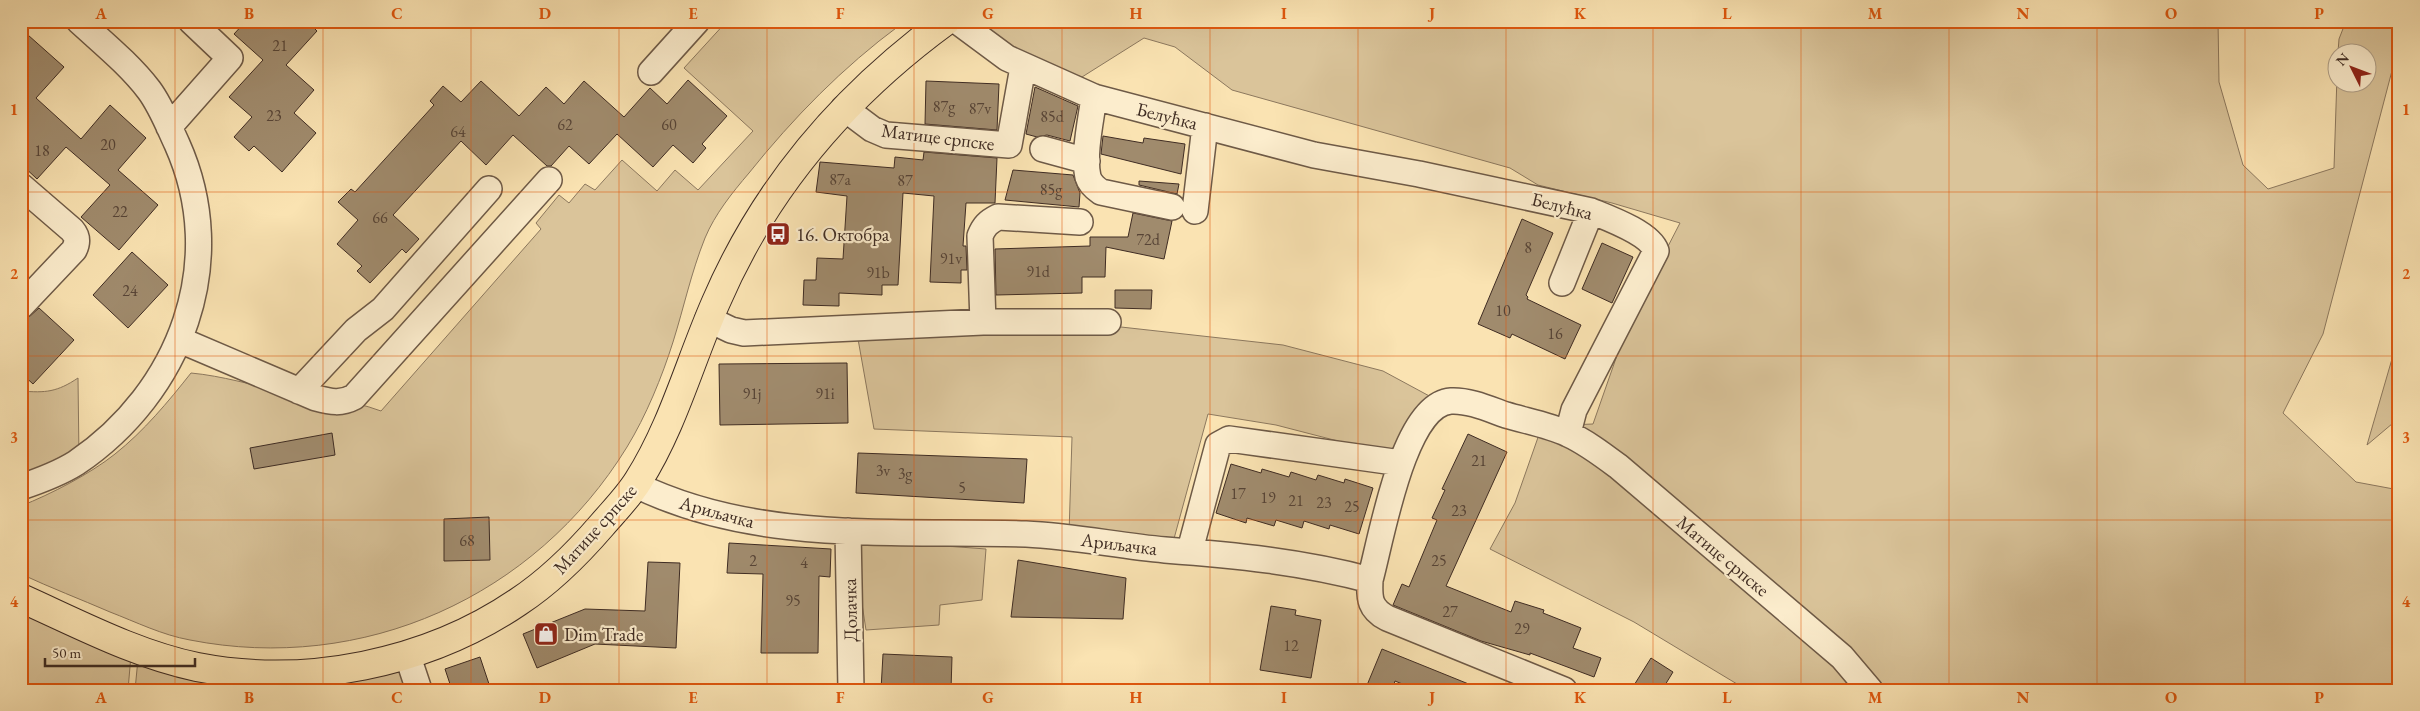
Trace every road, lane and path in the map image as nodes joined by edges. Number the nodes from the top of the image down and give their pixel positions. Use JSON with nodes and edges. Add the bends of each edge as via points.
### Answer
{"nodes":[{"id":1,"x":79,"y":21,"type":"edge"},
{"id":2,"x":191,"y":21,"type":"edge"},
{"id":3,"x":697,"y":21,"type":"edge"},
{"id":4,"x":946,"y":21,"type":"edge"},
{"id":5,"x":957,"y":21,"type":"edge"},
{"id":6,"x":1023,"y":67,"type":"junction"},
{"id":7,"x":651,"y":72,"type":"dead end"},
{"id":8,"x":1094,"y":97,"type":"junction"},
{"id":9,"x":844,"y":108,"type":"junction"},
{"id":10,"x":1205,"y":126,"type":"junction"},
{"id":11,"x":169,"y":127,"type":"junction"},
{"id":12,"x":1043,"y":150,"type":"dead end"},
{"id":13,"x":1087,"y":160,"type":"junction"},
{"id":14,"x":549,"y":180,"type":"dead end"},
{"id":15,"x":21,"y":186,"type":"edge"},
{"id":16,"x":490,"y":189,"type":"dead end"},
{"id":17,"x":1591,"y":211,"type":"junction"},
{"id":18,"x":1080,"y":222,"type":"dead end"},
{"id":19,"x":1562,"y":283,"type":"dead end"},
{"id":20,"x":21,"y":306,"type":"edge"},
{"id":21,"x":708,"y":319,"type":"junction"},
{"id":22,"x":983,"y":322,"type":"junction"},
{"id":23,"x":1108,"y":322,"type":"dead end"},
{"id":24,"x":180,"y":340,"type":"junction"},
{"id":25,"x":299,"y":391,"type":"junction"},
{"id":26,"x":1568,"y":433,"type":"junction"},
{"id":27,"x":1400,"y":463,"type":"junction"},
{"id":28,"x":636,"y":485,"type":"junction"},
{"id":29,"x":21,"y":488,"type":"edge"},
{"id":30,"x":848,"y":531,"type":"junction"},
{"id":31,"x":1190,"y":550,"type":"junction"},
{"id":32,"x":1370,"y":580,"type":"junction"},
{"id":33,"x":21,"y":598,"type":"edge"},
{"id":34,"x":407,"y":654,"type":"junction"},
{"id":35,"x":420,"y":690,"type":"edge"},
{"id":36,"x":851,"y":690,"type":"edge"},
{"id":37,"x":1564,"y":690,"type":"edge"},
{"id":38,"x":1870,"y":690,"type":"edge"}],
"edges":[{"from":1,"to":11,"type":"street","via":[[150,91]]},
{"from":2,"to":11,"type":"street","via":[[230,58]]},
{"from":3,"to":7,"type":"street"},
{"from":4,"to":9,"type":"main road","name":"Матице српске","via":[[877,76]]},
{"from":5,"to":6,"type":"street","name":"Белућка","via":[[994,50]]},
{"from":6,"to":8,"type":"street","name":"Белућка"},
{"from":6,"to":9,"type":"street","name":"Матице српске","via":[[1009,145],[886,135],[872,129]]},
{"from":8,"to":10,"type":"street","name":"Белућка"},
{"from":8,"to":13,"type":"street"},
{"from":9,"to":21,"type":"main road","name":"Матице српске","via":[[808,149],[761,215]]},
{"from":10,"to":13,"type":"street","via":[[1184,209],[1101,192],[1088,179]]},
{"from":10,"to":17,"type":"street","name":"Белућка","via":[[1314,155]]},
{"from":11,"to":24,"type":"street","via":[[188,170],[198,220],[196,280]]},
{"from":12,"to":13,"type":"street"},
{"from":14,"to":25,"type":"street","via":[[354,397],[345,402],[329,401]]},
{"from":15,"to":20,"type":"street","via":[[72,230],[77,243]]},
{"from":16,"to":25,"type":"street","via":[[383,309],[356,330]]},
{"from":17,"to":19,"type":"street"},
{"from":17,"to":26,"type":"street","name":"Белућка","via":[[1651,240],[1656,251],[1574,410]]},
{"from":18,"to":22,"type":"street","via":[[998,217],[983,228],[980,236]]},
{"from":21,"to":22,"type":"street","via":[[744,333]]},
{"from":21,"to":28,"type":"main road","name":"Матице српске","via":[[666,429]]},
{"from":22,"to":23,"type":"street"},
{"from":24,"to":25,"type":"street"},
{"from":24,"to":29,"type":"street","via":[[145,400],[117,431],[75,464]]},
{"from":26,"to":27,"type":"street","via":[[1451,401],[1426,413]]},
{"from":26,"to":38,"type":"street","name":"Матице српске","via":[[1619,467],[1842,657]]},
{"from":27,"to":31,"type":"street","via":[[1229,439],[1218,445]]},
{"from":27,"to":32,"type":"street"},
{"from":28,"to":30,"type":"street","name":"Ариљачка","via":[[656,495],[729,518],[775,526]]},
{"from":28,"to":34,"type":"main road","name":"Матице српске","via":[[575,556],[517,603],[439,643]]},
{"from":30,"to":31,"type":"street","name":"Ариљачка","via":[[1029,534]]},
{"from":30,"to":36,"type":"street","name":"Долачка"},
{"from":31,"to":32,"type":"street","name":"Ариљачка","via":[[1333,570]]},
{"from":32,"to":37,"type":"street","via":[[1369,598],[1377,613]]},
{"from":33,"to":34,"type":"main road","name":"Матице српске","via":[[136,650],[200,667],[252,674],[312,673]]},
{"from":34,"to":35,"type":"street"}]}
